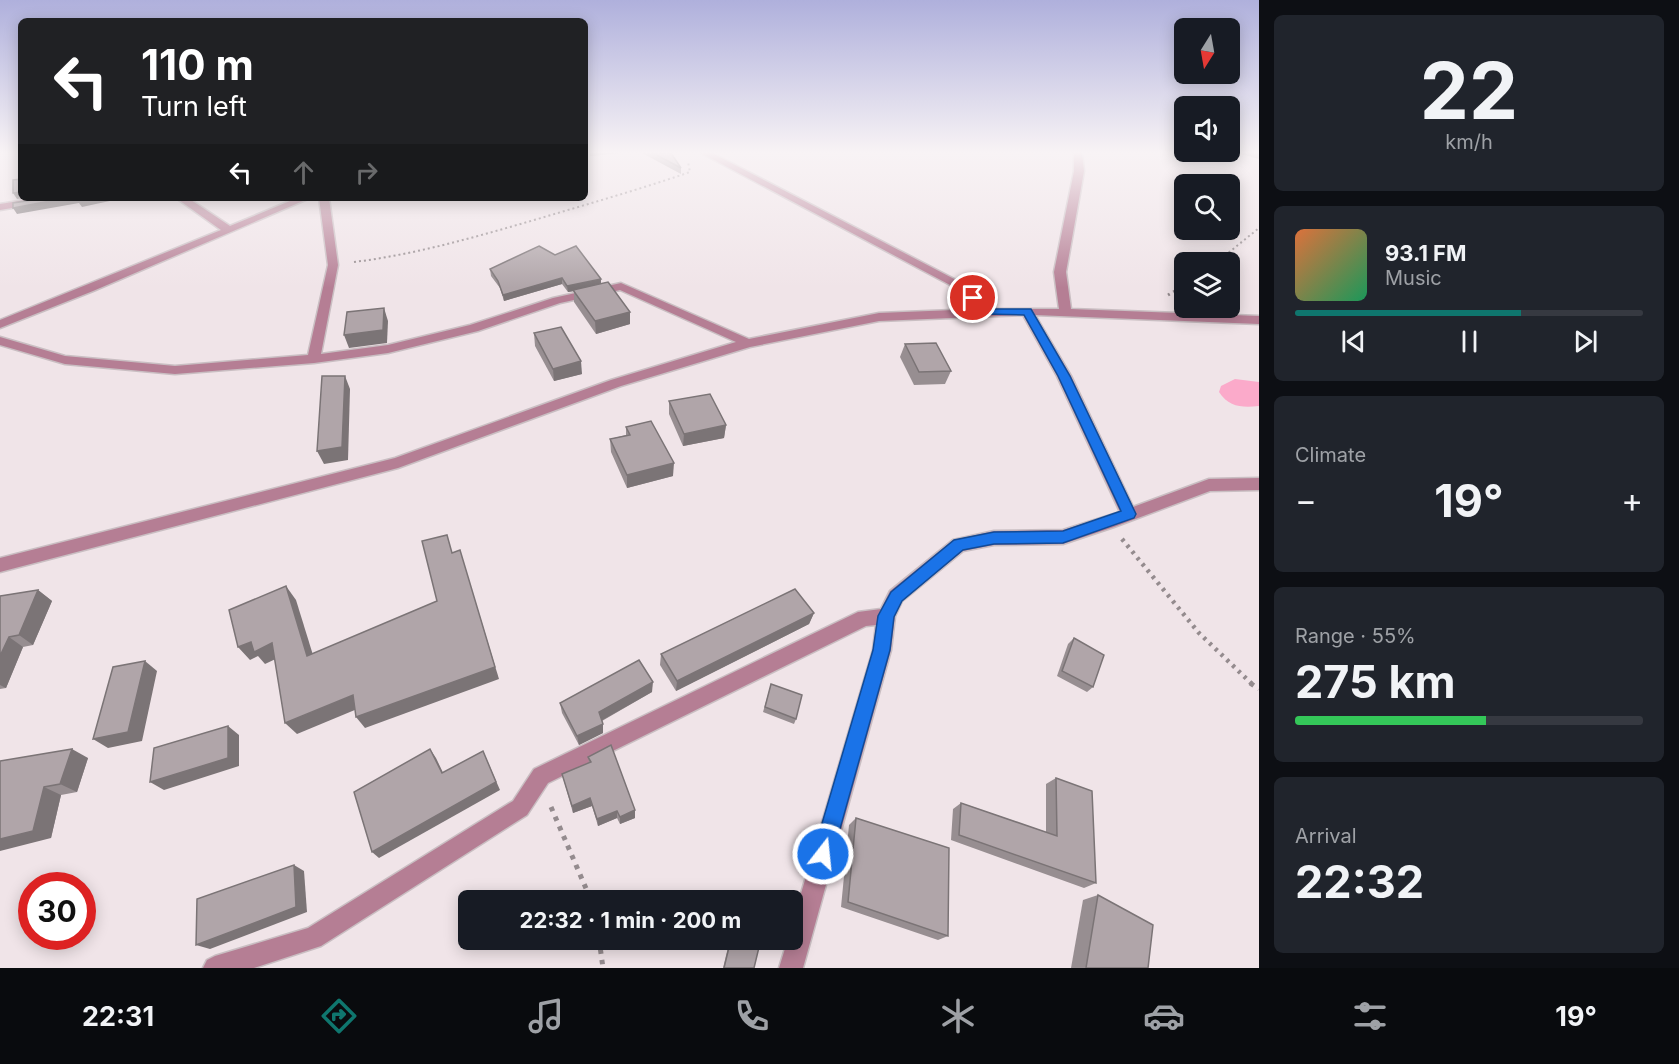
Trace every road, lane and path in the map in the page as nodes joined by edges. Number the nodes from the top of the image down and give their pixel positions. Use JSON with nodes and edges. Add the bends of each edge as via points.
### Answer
{"nodes":[{"id":1,"x":608,"y":198,"type":"edge"},
{"id":2,"x":792,"y":198,"type":"edge"},
{"id":3,"x":1074,"y":198,"type":"edge"},
{"id":4,"x":37,"y":201,"type":"edge"},
{"id":5,"x":185,"y":201,"type":"edge"},
{"id":6,"x":297,"y":201,"type":"edge"},
{"id":7,"x":324,"y":201,"type":"edge"},
{"id":8,"x":0,"y":207,"type":"edge"},
{"id":9,"x":1259,"y":228,"type":"edge"},
{"id":10,"x":227,"y":229,"type":"junction"},
{"id":11,"x":1229,"y":252,"type":"edge"},
{"id":12,"x":333,"y":265,"type":"junction"},
{"id":13,"x":1027,"y":311,"type":"junction"},
{"id":14,"x":989,"y":312,"type":"junction"},
{"id":15,"x":1065,"y":312,"type":"junction"},
{"id":16,"x":1259,"y":320,"type":"edge"},
{"id":17,"x":0,"y":324,"type":"edge"},
{"id":18,"x":0,"y":341,"type":"edge"},
{"id":19,"x":748,"y":343,"type":"junction"},
{"id":20,"x":314,"y":359,"type":"junction"},
{"id":21,"x":1259,"y":484,"type":"edge"},
{"id":22,"x":1129,"y":514,"type":"junction"},
{"id":23,"x":1108,"y":523,"type":"junction"},
{"id":24,"x":0,"y":565,"type":"edge"},
{"id":25,"x":886,"y":616,"type":"junction"},
{"id":26,"x":1259,"y":689,"type":"edge"},
{"id":27,"x":541,"y":776,"type":"junction"},
{"id":28,"x":587,"y":890,"type":"edge"},
{"id":29,"x":600,"y":950,"type":"edge"},
{"id":30,"x":215,"y":968,"type":"edge"},
{"id":31,"x":603,"y":968,"type":"edge"},
{"id":32,"x":791,"y":968,"type":"edge"}],
"edges":[{"from":1,"to":12,"type":"path","via":[[387,259]]},
{"from":2,"to":14,"type":"street","via":[[956,284]]},
{"from":3,"to":15,"type":"street","via":[[1060,272]]},
{"from":4,"to":8,"type":"street"},
{"from":5,"to":10,"type":"street"},
{"from":6,"to":10,"type":"street"},
{"from":7,"to":12,"type":"street"},
{"from":9,"to":11,"type":"path"},
{"from":10,"to":17,"type":"street"},
{"from":12,"to":20,"type":"street"},
{"from":13,"to":14,"type":"street"},
{"from":13,"to":15,"type":"street"},
{"from":13,"to":22,"type":"street","via":[[1064,376]]},
{"from":14,"to":19,"type":"street","via":[[879,317]]},
{"from":15,"to":16,"type":"street"},
{"from":18,"to":20,"type":"street","via":[[65,360],[175,370]]},
{"from":19,"to":20,"type":"street","via":[[621,286],[556,300],[474,328],[388,350]]},
{"from":19,"to":24,"type":"street","via":[[616,383],[398,463]]},
{"from":21,"to":22,"type":"street","via":[[1209,485]]},
{"from":22,"to":23,"type":"street"},
{"from":23,"to":25,"type":"street","via":[[1063,537],[994,538],[959,545],[896,596]]},
{"from":23,"to":26,"type":"path","via":[[1198,633]]},
{"from":25,"to":27,"type":"street","via":[[864,618]]},
{"from":25,"to":32,"type":"street","via":[[882,650]]},
{"from":27,"to":28,"type":"path"},
{"from":27,"to":30,"type":"street","via":[[520,808],[314,938]]},
{"from":29,"to":31,"type":"path"}]}
